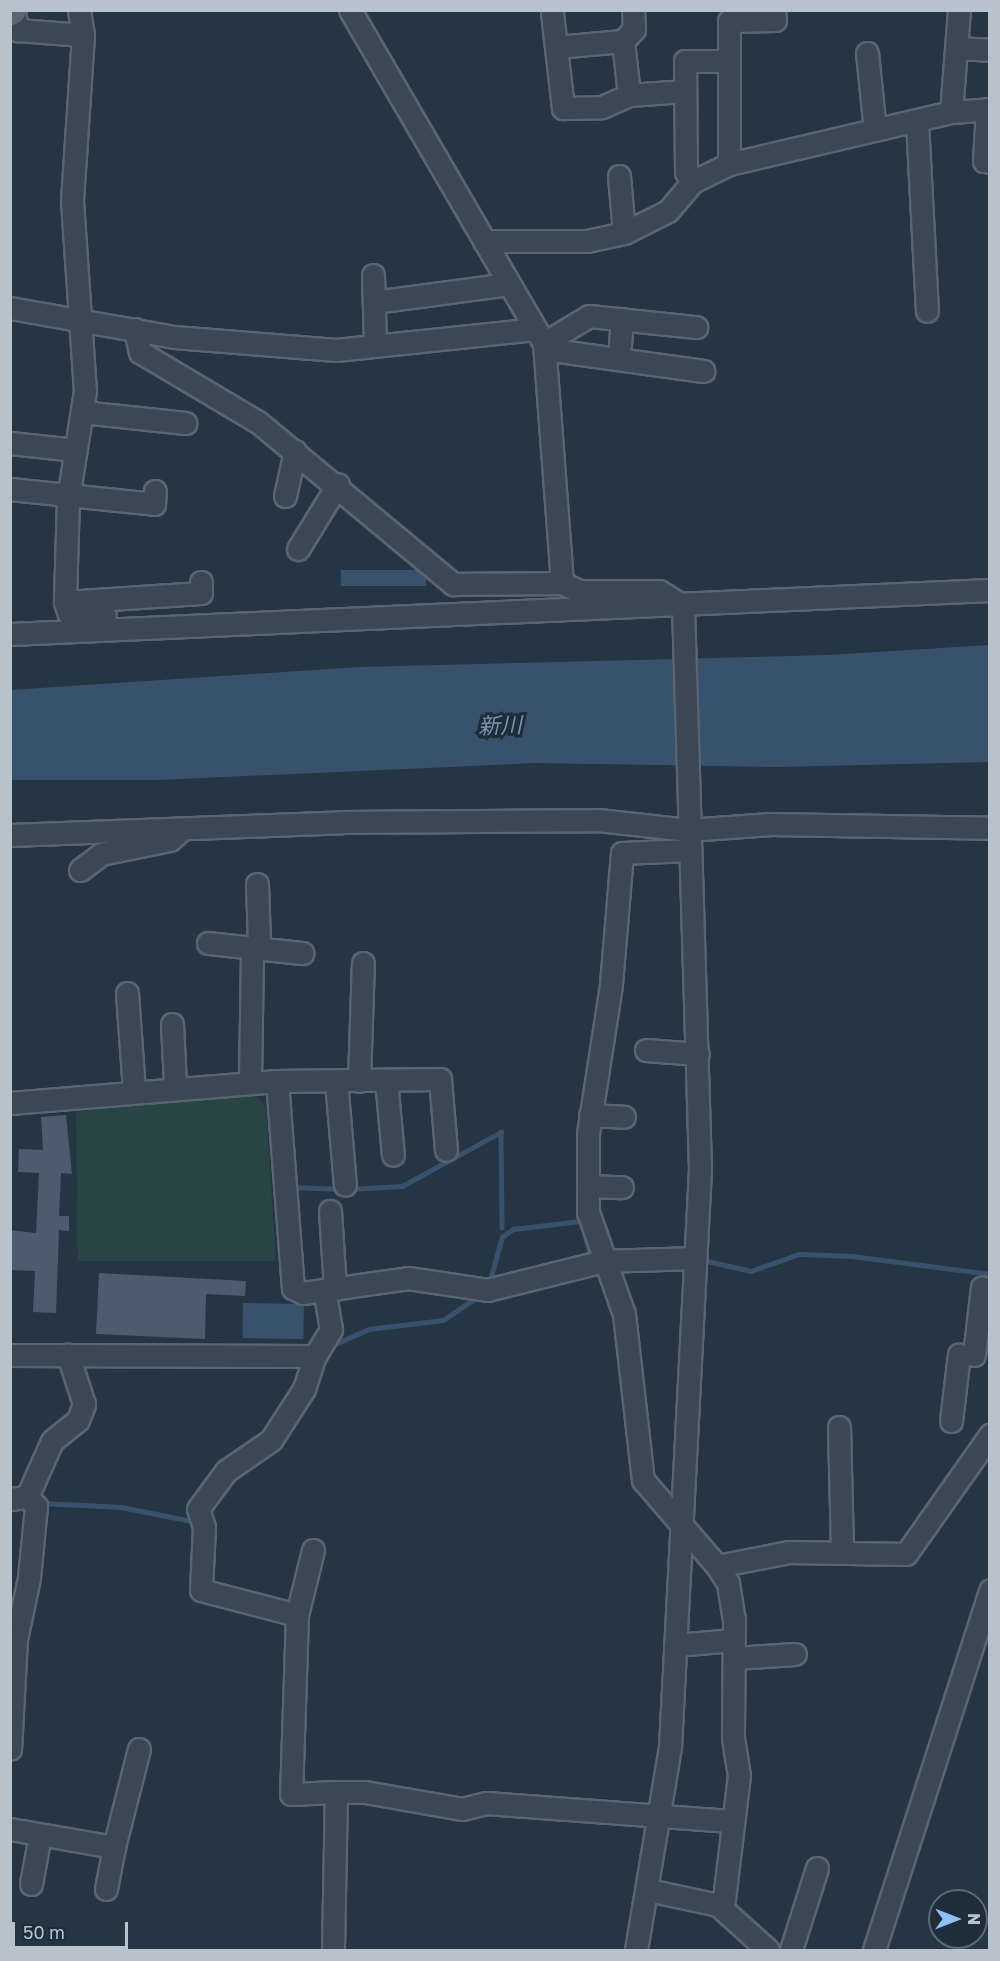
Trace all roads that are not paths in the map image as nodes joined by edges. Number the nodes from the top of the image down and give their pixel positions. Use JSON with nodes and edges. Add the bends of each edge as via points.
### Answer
{"nodes":[{"id":1,"x":79,"y":10,"type":"edge"},
{"id":2,"x":350,"y":10,"type":"edge"},
{"id":3,"x":633,"y":10,"type":"edge"},
{"id":4,"x":774,"y":10,"type":"edge"},
{"id":5,"x":959,"y":10,"type":"edge"},
{"id":6,"x":12,"y":11,"type":"edge"},
{"id":7,"x":552,"y":13,"type":"dead end"},
{"id":8,"x":83,"y":35,"type":"junction"},
{"id":9,"x":623,"y":40,"type":"junction"},
{"id":10,"x":556,"y":47,"type":"junction"},
{"id":11,"x":956,"y":48,"type":"junction"},
{"id":12,"x":990,"y":50,"type":"edge"},
{"id":13,"x":867,"y":53,"type":"dead end"},
{"id":14,"x":729,"y":61,"type":"junction"},
{"id":15,"x":685,"y":91,"type":"junction"},
{"id":16,"x":629,"y":95,"type":"junction"},
{"id":17,"x":988,"y":109,"type":"edge"},
{"id":18,"x":951,"y":112,"type":"junction"},
{"id":19,"x":917,"y":121,"type":"junction"},
{"id":20,"x":875,"y":130,"type":"junction"},
{"id":21,"x":990,"y":162,"type":"edge"},
{"id":22,"x":729,"y":164,"type":"junction"},
{"id":23,"x":619,"y":176,"type":"dead end"},
{"id":24,"x":692,"y":182,"type":"junction"},
{"id":25,"x":624,"y":233,"type":"junction"},
{"id":26,"x":484,"y":241,"type":"junction"},
{"id":27,"x":374,"y":275,"type":"dead end"},
{"id":28,"x":509,"y":284,"type":"junction"},
{"id":29,"x":374,"y":302,"type":"junction"},
{"id":30,"x":10,"y":308,"type":"edge"},
{"id":31,"x":927,"y":311,"type":"dead end"},
{"id":32,"x":622,"y":319,"type":"junction"},
{"id":33,"x":81,"y":320,"type":"junction"},
{"id":34,"x":696,"y":327,"type":"dead end"},
{"id":35,"x":135,"y":329,"type":"junction"},
{"id":36,"x":541,"y":340,"type":"junction"},
{"id":37,"x":375,"y":345,"type":"junction"},
{"id":38,"x":620,"y":345,"type":"dead end"},
{"id":39,"x":703,"y":371,"type":"dead end"},
{"id":40,"x":82,"y":412,"type":"junction"},
{"id":41,"x":185,"y":423,"type":"dead end"},
{"id":42,"x":10,"y":443,"type":"edge"},
{"id":43,"x":76,"y":450,"type":"junction"},
{"id":44,"x":295,"y":451,"type":"junction"},
{"id":45,"x":338,"y":484,"type":"junction"},
{"id":46,"x":10,"y":489,"type":"edge"},
{"id":47,"x":155,"y":491,"type":"dead end"},
{"id":48,"x":285,"y":496,"type":"dead end"},
{"id":49,"x":68,"y":498,"type":"junction"},
{"id":50,"x":298,"y":549,"type":"dead end"},
{"id":51,"x":201,"y":582,"type":"dead end"},
{"id":52,"x":562,"y":583,"type":"junction"},
{"id":53,"x":990,"y":590,"type":"edge"},
{"id":54,"x":64,"y":602,"type":"junction"},
{"id":55,"x":683,"y":607,"type":"junction"},
{"id":56,"x":201,"y":625,"type":"junction"},
{"id":57,"x":10,"y":634,"type":"edge"},
{"id":58,"x":185,"y":827,"type":"junction"},
{"id":59,"x":990,"y":828,"type":"edge"},
{"id":60,"x":10,"y":835,"type":"edge"},
{"id":61,"x":689,"y":840,"type":"junction"},
{"id":62,"x":80,"y":870,"type":"dead end"},
{"id":63,"x":257,"y":884,"type":"dead end"},
{"id":64,"x":208,"y":943,"type":"dead end"},
{"id":65,"x":256,"y":946,"type":"junction"},
{"id":66,"x":302,"y":953,"type":"dead end"},
{"id":67,"x":363,"y":963,"type":"dead end"},
{"id":68,"x":127,"y":993,"type":"dead end"},
{"id":69,"x":172,"y":1024,"type":"dead end"},
{"id":70,"x":646,"y":1050,"type":"dead end"},
{"id":71,"x":698,"y":1054,"type":"junction"},
{"id":72,"x":386,"y":1080,"type":"junction"},
{"id":73,"x":250,"y":1081,"type":"junction"},
{"id":74,"x":277,"y":1081,"type":"junction"},
{"id":75,"x":359,"y":1081,"type":"junction"},
{"id":76,"x":336,"y":1082,"type":"junction"},
{"id":77,"x":175,"y":1085,"type":"junction"},
{"id":78,"x":134,"y":1090,"type":"junction"},
{"id":79,"x":10,"y":1102,"type":"edge"},
{"id":80,"x":590,"y":1115,"type":"junction"},
{"id":81,"x":624,"y":1117,"type":"dead end"},
{"id":82,"x":446,"y":1150,"type":"dead end"},
{"id":83,"x":393,"y":1155,"type":"dead end"},
{"id":84,"x":345,"y":1185,"type":"dead end"},
{"id":85,"x":588,"y":1186,"type":"junction"},
{"id":86,"x":622,"y":1187,"type":"dead end"},
{"id":87,"x":330,"y":1211,"type":"dead end"},
{"id":88,"x":695,"y":1258,"type":"junction"},
{"id":89,"x":603,"y":1261,"type":"junction"},
{"id":90,"x":982,"y":1287,"type":"dead end"},
{"id":91,"x":329,"y":1289,"type":"junction"},
{"id":92,"x":967,"y":1354,"type":"edge"},
{"id":93,"x":10,"y":1355,"type":"edge"},
{"id":94,"x":68,"y":1355,"type":"junction"},
{"id":95,"x":315,"y":1356,"type":"junction"},
{"id":96,"x":951,"y":1421,"type":"dead end"},
{"id":97,"x":839,"y":1427,"type":"dead end"},
{"id":98,"x":990,"y":1435,"type":"edge"},
{"id":99,"x":19,"y":1498,"type":"edge"},
{"id":100,"x":680,"y":1522,"type":"junction"},
{"id":101,"x":313,"y":1550,"type":"dead end"},
{"id":102,"x":842,"y":1550,"type":"junction"},
{"id":103,"x":717,"y":1566,"type":"junction"},
{"id":104,"x":990,"y":1590,"type":"edge"},
{"id":105,"x":297,"y":1616,"type":"junction"},
{"id":106,"x":675,"y":1645,"type":"junction"},
{"id":107,"x":734,"y":1649,"type":"junction"},
{"id":108,"x":795,"y":1654,"type":"dead end"},
{"id":109,"x":12,"y":1680,"type":"edge"},
{"id":110,"x":10,"y":1749,"type":"edge"},
{"id":111,"x":139,"y":1749,"type":"dead end"},
{"id":112,"x":336,"y":1792,"type":"junction"},
{"id":113,"x":661,"y":1813,"type":"junction"},
{"id":114,"x":733,"y":1821,"type":"junction"},
{"id":115,"x":10,"y":1829,"type":"edge"},
{"id":116,"x":40,"y":1835,"type":"junction"},
{"id":117,"x":114,"y":1848,"type":"junction"},
{"id":118,"x":817,"y":1868,"type":"dead end"},
{"id":119,"x":31,"y":1884,"type":"dead end"},
{"id":120,"x":106,"y":1889,"type":"dead end"},
{"id":121,"x":648,"y":1890,"type":"junction"},
{"id":122,"x":723,"y":1907,"type":"junction"},
{"id":123,"x":333,"y":1950,"type":"edge"},
{"id":124,"x":636,"y":1950,"type":"edge"},
{"id":125,"x":768,"y":1950,"type":"edge"},
{"id":126,"x":791,"y":1950,"type":"edge"},
{"id":127,"x":874,"y":1950,"type":"edge"}],
"edges":[{"from":1,"to":8,"type":"street"},
{"from":2,"to":26,"type":"street"},
{"from":3,"to":9,"type":"street","via":[[634,29]]},
{"from":4,"to":14,"type":"street","via":[[775,20],[729,21]]},
{"from":5,"to":11,"type":"street"},
{"from":6,"to":8,"type":"street","via":[[18,30]]},
{"from":7,"to":10,"type":"street"},
{"from":8,"to":33,"type":"street","via":[[72,201]]},
{"from":9,"to":10,"type":"street"},
{"from":9,"to":16,"type":"street"},
{"from":10,"to":16,"type":"street","via":[[563,108],[602,106]]},
{"from":11,"to":12,"type":"street"},
{"from":11,"to":18,"type":"street"},
{"from":13,"to":20,"type":"street"},
{"from":14,"to":15,"type":"street","via":[[685,62]]},
{"from":14,"to":22,"type":"street"},
{"from":15,"to":16,"type":"street"},
{"from":15,"to":24,"type":"street","via":[[686,172]]},
{"from":17,"to":18,"type":"street"},
{"from":17,"to":21,"type":"street","via":[[984,161]]},
{"from":18,"to":19,"type":"street"},
{"from":19,"to":20,"type":"street"},
{"from":19,"to":31,"type":"street"},
{"from":20,"to":22,"type":"street"},
{"from":22,"to":24,"type":"street"},
{"from":23,"to":25,"type":"street"},
{"from":24,"to":25,"type":"street","via":[[668,211]]},
{"from":25,"to":26,"type":"street","via":[[587,241]]},
{"from":26,"to":28,"type":"street"},
{"from":27,"to":29,"type":"street"},
{"from":28,"to":29,"type":"street"},
{"from":28,"to":36,"type":"street"},
{"from":29,"to":37,"type":"street"},
{"from":30,"to":33,"type":"street"},
{"from":32,"to":34,"type":"street"},
{"from":32,"to":36,"type":"street","via":[[589,316]]},
{"from":32,"to":38,"type":"street"},
{"from":33,"to":35,"type":"street"},
{"from":33,"to":40,"type":"street"},
{"from":35,"to":37,"type":"street","via":[[336,350]]},
{"from":35,"to":44,"type":"street","via":[[140,352],[225,400]]},
{"from":36,"to":37,"type":"street"},
{"from":36,"to":39,"type":"street"},
{"from":36,"to":52,"type":"street"},
{"from":40,"to":41,"type":"street","via":[[147,412]]},
{"from":40,"to":43,"type":"street"},
{"from":42,"to":43,"type":"street"},
{"from":43,"to":49,"type":"street"},
{"from":44,"to":45,"type":"street"},
{"from":44,"to":48,"type":"street"},
{"from":45,"to":50,"type":"street"},
{"from":45,"to":52,"type":"street","via":[[453,584]]},
{"from":46,"to":49,"type":"street"},
{"from":47,"to":49,"type":"street","via":[[154,504]]},
{"from":49,"to":54,"type":"street"},
{"from":51,"to":54,"type":"street","via":[[201,593]]},
{"from":52,"to":55,"type":"street","via":[[579,591],[659,591]]},
{"from":53,"to":55,"type":"street"},
{"from":54,"to":56,"type":"street","via":[[69,614],[82,617],[188,614],[196,615]]},
{"from":55,"to":56,"type":"street"},
{"from":55,"to":61,"type":"street"},
{"from":56,"to":57,"type":"street"},
{"from":58,"to":60,"type":"street"},
{"from":58,"to":61,"type":"street","via":[[598,820]]},
{"from":58,"to":62,"type":"street","via":[[170,840],[101,854]]},
{"from":59,"to":61,"type":"street","via":[[771,824]]},
{"from":61,"to":71,"type":"street"},
{"from":61,"to":80,"type":"street","via":[[622,853],[611,985]]},
{"from":63,"to":65,"type":"street"},
{"from":64,"to":65,"type":"street"},
{"from":65,"to":66,"type":"street"},
{"from":65,"to":73,"type":"street"},
{"from":67,"to":75,"type":"street"},
{"from":68,"to":78,"type":"street"},
{"from":69,"to":77,"type":"street"},
{"from":70,"to":71,"type":"street"},
{"from":71,"to":88,"type":"street"},
{"from":72,"to":75,"type":"street"},
{"from":72,"to":82,"type":"street","via":[[440,1079]]},
{"from":72,"to":83,"type":"street"},
{"from":73,"to":74,"type":"street"},
{"from":73,"to":77,"type":"street"},
{"from":74,"to":76,"type":"street"},
{"from":74,"to":91,"type":"street","via":[[293,1288]]},
{"from":75,"to":76,"type":"street"},
{"from":76,"to":84,"type":"street"},
{"from":77,"to":78,"type":"street"},
{"from":78,"to":79,"type":"street"},
{"from":80,"to":81,"type":"street"},
{"from":80,"to":85,"type":"street"},
{"from":85,"to":86,"type":"street"},
{"from":85,"to":89,"type":"street","via":[[588,1212]]},
{"from":87,"to":91,"type":"street"},
{"from":88,"to":89,"type":"street"},
{"from":88,"to":100,"type":"street"},
{"from":89,"to":91,"type":"street","via":[[488,1290],[408,1278]]},
{"from":89,"to":100,"type":"street","via":[[624,1314],[628,1383],[638,1417],[643,1480]]},
{"from":90,"to":92,"type":"street"},
{"from":91,"to":95,"type":"street","via":[[331,1329]]},
{"from":92,"to":96,"type":"street"},
{"from":93,"to":94,"type":"street"},
{"from":94,"to":95,"type":"street"},
{"from":94,"to":99,"type":"street","via":[[84,1404],[78,1420],[52,1441]]},
{"from":95,"to":105,"type":"street","via":[[304,1389],[271,1440],[226,1471],[198,1509],[204,1527],[201,1590]]},
{"from":97,"to":102,"type":"street"},
{"from":98,"to":102,"type":"street","via":[[906,1554]]},
{"from":99,"to":109,"type":"street","via":[[36,1506]]},
{"from":100,"to":103,"type":"street"},
{"from":100,"to":106,"type":"street"},
{"from":101,"to":105,"type":"street"},
{"from":102,"to":103,"type":"street","via":[[789,1552]]},
{"from":103,"to":107,"type":"street","via":[[732,1600]]},
{"from":104,"to":127,"type":"street"},
{"from":105,"to":112,"type":"street","via":[[291,1794]]},
{"from":106,"to":107,"type":"street"},
{"from":106,"to":113,"type":"street"},
{"from":107,"to":108,"type":"street"},
{"from":107,"to":114,"type":"street","via":[[739,1793]]},
{"from":109,"to":110,"type":"street"},
{"from":111,"to":117,"type":"street"},
{"from":112,"to":113,"type":"street","via":[[365,1792],[462,1809],[486,1803]]},
{"from":112,"to":123,"type":"street"},
{"from":113,"to":114,"type":"street"},
{"from":113,"to":121,"type":"street"},
{"from":114,"to":122,"type":"street"},
{"from":115,"to":116,"type":"street"},
{"from":116,"to":117,"type":"street"},
{"from":116,"to":119,"type":"street"},
{"from":117,"to":120,"type":"street"},
{"from":118,"to":126,"type":"street"},
{"from":121,"to":122,"type":"street"},
{"from":121,"to":124,"type":"street"},
{"from":122,"to":125,"type":"street"}]}
